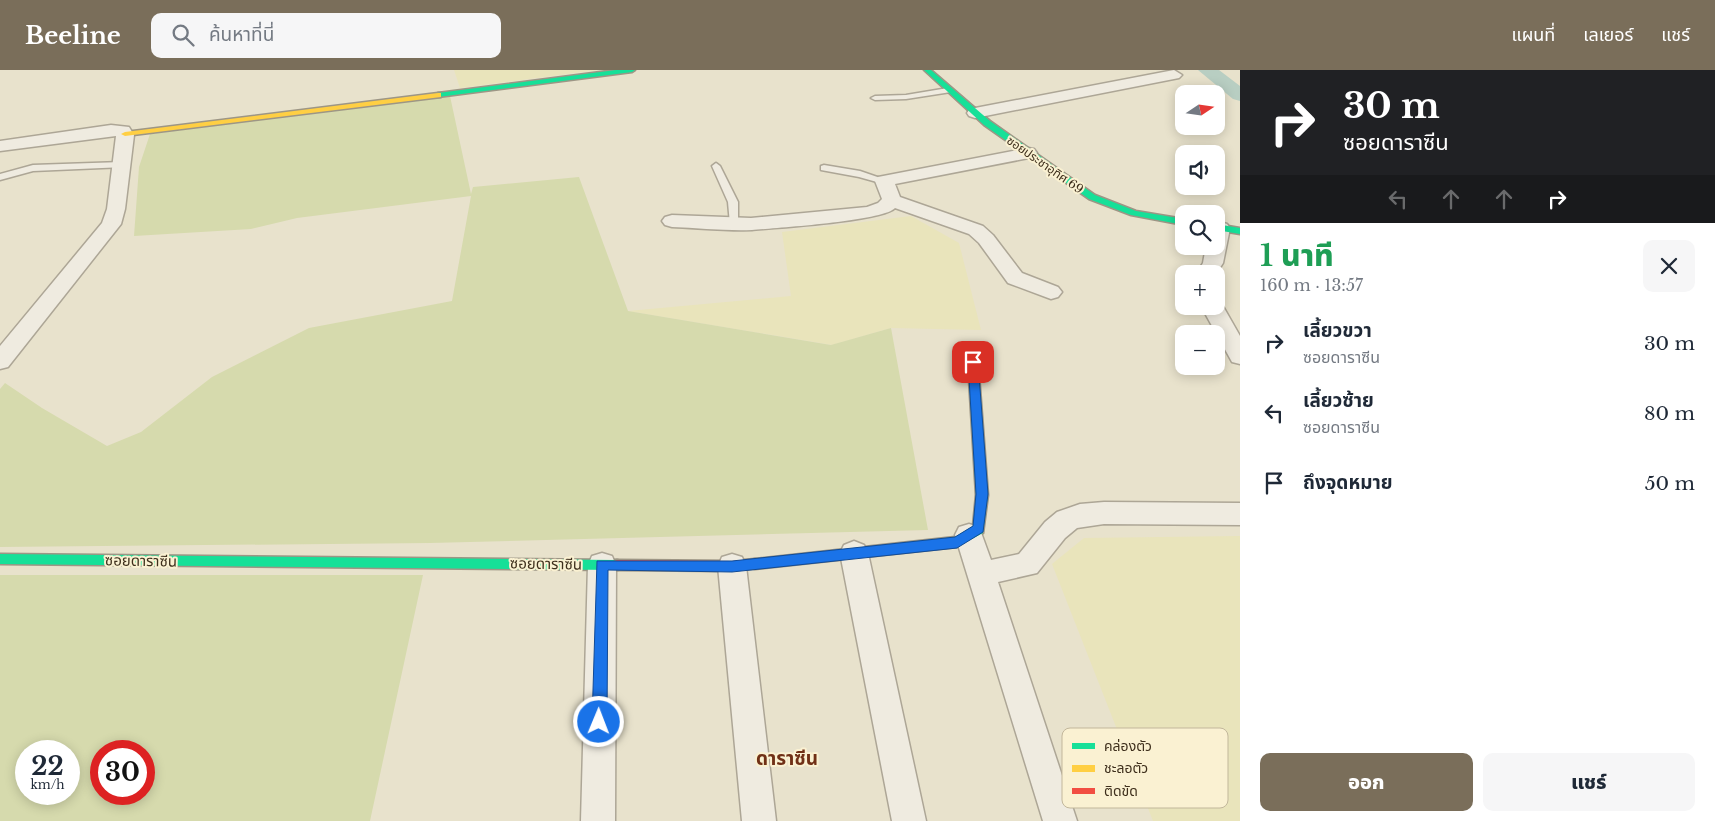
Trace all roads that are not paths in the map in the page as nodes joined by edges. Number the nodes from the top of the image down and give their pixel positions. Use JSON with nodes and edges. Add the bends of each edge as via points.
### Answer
{"nodes":[{"id":1,"x":632,"y":70,"type":"edge"},
{"id":2,"x":927,"y":70,"type":"edge"},
{"id":3,"x":1174,"y":75,"type":"dead end"},
{"id":4,"x":948,"y":90,"type":"junction"},
{"id":5,"x":875,"y":98,"type":"dead end"},
{"id":6,"x":975,"y":113,"type":"junction"},
{"id":7,"x":125,"y":134,"type":"junction"},
{"id":8,"x":0,"y":146,"type":"edge"},
{"id":9,"x":1028,"y":153,"type":"junction"},
{"id":10,"x":122,"y":165,"type":"junction"},
{"id":11,"x":716,"y":166,"type":"dead end"},
{"id":12,"x":824,"y":168,"type":"dead end"},
{"id":13,"x":0,"y":177,"type":"edge"},
{"id":14,"x":884,"y":181,"type":"junction"},
{"id":15,"x":891,"y":200,"type":"junction"},
{"id":16,"x":1175,"y":220,"type":"edge"},
{"id":17,"x":672,"y":221,"type":"dead end"},
{"id":18,"x":736,"y":224,"type":"junction"},
{"id":19,"x":1225,"y":229,"type":"edge"},
{"id":20,"x":1240,"y":231,"type":"edge"},
{"id":21,"x":1051,"y":292,"type":"dead end"},
{"id":22,"x":1217,"y":315,"type":"edge"},
{"id":23,"x":1240,"y":356,"type":"edge"},
{"id":24,"x":0,"y":361,"type":"edge"},
{"id":25,"x":973,"y":362,"type":"dead end"},
{"id":26,"x":1240,"y":514,"type":"edge"},
{"id":27,"x":969,"y":535,"type":"junction"},
{"id":28,"x":854,"y":553,"type":"junction"},
{"id":29,"x":0,"y":559,"type":"edge"},
{"id":30,"x":602,"y":565,"type":"junction"},
{"id":31,"x":732,"y":566,"type":"junction"},
{"id":32,"x":981,"y":574,"type":"junction"},
{"id":33,"x":598,"y":821,"type":"edge"},
{"id":34,"x":760,"y":821,"type":"edge"},
{"id":35,"x":909,"y":821,"type":"edge"},
{"id":36,"x":1060,"y":821,"type":"edge"}],
"edges":[{"from":1,"to":7,"type":"street"},
{"from":2,"to":4,"type":"street","name":"ซอยประชาอุทิศ 69"},
{"from":3,"to":6,"type":"street"},
{"from":4,"to":5,"type":"lane"},
{"from":4,"to":6,"type":"street","name":"ซอยประชาอุทิศ 69"},
{"from":6,"to":9,"type":"street","name":"ซอยประชาอุทิศ 69"},
{"from":7,"to":8,"type":"street","via":[[111,130]]},
{"from":7,"to":10,"type":"street"},
{"from":9,"to":14,"type":"street"},
{"from":9,"to":16,"type":"street","name":"ซอยประชาอุทิศ 69","via":[[1092,197],[1134,213]]},
{"from":10,"to":13,"type":"lane","via":[[34,168]]},
{"from":10,"to":24,"type":"street","via":[[111,224]]},
{"from":11,"to":18,"type":"lane","via":[[733,202]]},
{"from":12,"to":14,"type":"lane"},
{"from":14,"to":15,"type":"street"},
{"from":15,"to":18,"type":"street","via":[[885,207],[869,212]]},
{"from":15,"to":21,"type":"street","via":[[976,230],[1015,278]]},
{"from":17,"to":18,"type":"street"},
{"from":19,"to":20,"type":"street"},
{"from":22,"to":23,"type":"street"},
{"from":25,"to":27,"type":"street","via":[[982,494],[979,529]]},
{"from":26,"to":32,"type":"street","via":[[1080,515],[1055,530],[1027,564]]},
{"from":27,"to":28,"type":"street","name":"ซอยดาราซีน","via":[[957,542]]},
{"from":27,"to":32,"type":"street"},
{"from":28,"to":31,"type":"street","name":"ซอยดาราซีน"},
{"from":28,"to":35,"type":"street"},
{"from":29,"to":30,"type":"street","name":"ซอยดาราซีน"},
{"from":30,"to":31,"type":"street","name":"ซอยดาราซีน"},
{"from":30,"to":33,"type":"street"},
{"from":31,"to":34,"type":"street"},
{"from":32,"to":36,"type":"street"}]}
